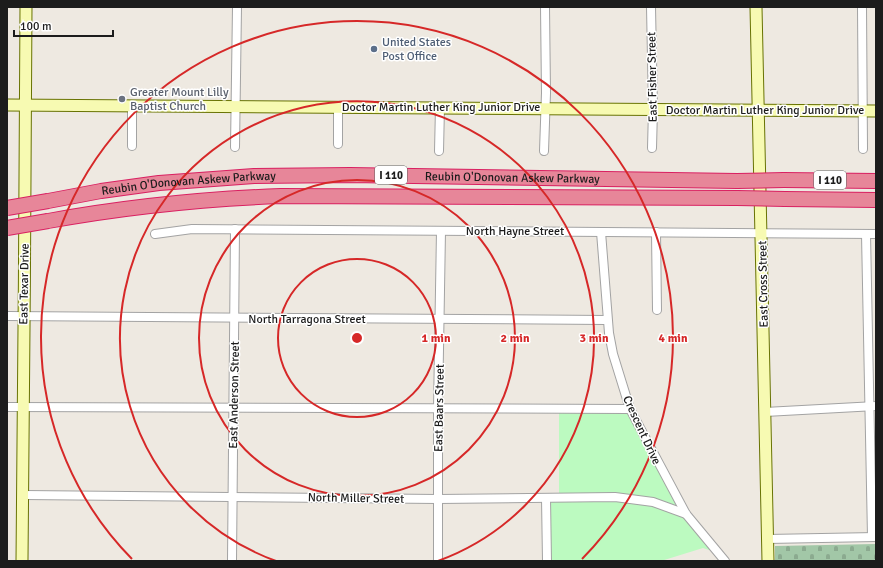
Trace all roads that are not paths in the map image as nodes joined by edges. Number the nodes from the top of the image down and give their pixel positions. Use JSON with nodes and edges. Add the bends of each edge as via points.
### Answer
{"nodes":[{"id":1,"x":26,"y":7,"type":"edge"},
{"id":2,"x":236,"y":7,"type":"edge"},
{"id":3,"x":545,"y":7,"type":"edge"},
{"id":4,"x":651,"y":7,"type":"edge"},
{"id":5,"x":756,"y":7,"type":"edge"},
{"id":6,"x":862,"y":7,"type":"edge"},
{"id":7,"x":7,"y":104,"type":"edge"},
{"id":8,"x":26,"y":105,"type":"junction"},
{"id":9,"x":132,"y":105,"type":"junction"},
{"id":10,"x":235,"y":105,"type":"junction"},
{"id":11,"x":338,"y":107,"type":"junction"},
{"id":12,"x":440,"y":107,"type":"junction"},
{"id":13,"x":545,"y":108,"type":"junction"},
{"id":14,"x":653,"y":109,"type":"junction"},
{"id":15,"x":759,"y":110,"type":"junction"},
{"id":16,"x":862,"y":111,"type":"junction"},
{"id":17,"x":876,"y":111,"type":"edge"},
{"id":18,"x":338,"y":144,"type":"dead end"},
{"id":19,"x":132,"y":146,"type":"dead end"},
{"id":20,"x":235,"y":147,"type":"dead end"},
{"id":21,"x":652,"y":148,"type":"dead end"},
{"id":22,"x":863,"y":149,"type":"dead end"},
{"id":23,"x":544,"y":151,"type":"dead end"},
{"id":24,"x":439,"y":152,"type":"dead end"},
{"id":25,"x":876,"y":181,"type":"edge"},
{"id":26,"x":876,"y":201,"type":"edge"},
{"id":27,"x":7,"y":208,"type":"edge"},
{"id":28,"x":7,"y":228,"type":"edge"},
{"id":29,"x":235,"y":229,"type":"junction"},
{"id":30,"x":441,"y":231,"type":"junction"},
{"id":31,"x":601,"y":232,"type":"junction"},
{"id":32,"x":656,"y":232,"type":"junction"},
{"id":33,"x":762,"y":233,"type":"junction"},
{"id":34,"x":155,"y":234,"type":"dead end"},
{"id":35,"x":866,"y":234,"type":"junction"},
{"id":36,"x":876,"y":234,"type":"edge"},
{"id":37,"x":657,"y":310,"type":"dead end"},
{"id":38,"x":7,"y":316,"type":"edge"},
{"id":39,"x":24,"y":316,"type":"junction"},
{"id":40,"x":235,"y":318,"type":"junction"},
{"id":41,"x":440,"y":319,"type":"junction"},
{"id":42,"x":607,"y":320,"type":"junction"},
{"id":43,"x":873,"y":406,"type":"edge"},
{"id":44,"x":7,"y":407,"type":"edge"},
{"id":45,"x":23,"y":407,"type":"junction"},
{"id":46,"x":234,"y":407,"type":"junction"},
{"id":47,"x":438,"y":408,"type":"junction"},
{"id":48,"x":630,"y":409,"type":"junction"},
{"id":49,"x":765,"y":412,"type":"junction"},
{"id":50,"x":24,"y":496,"type":"junction"},
{"id":51,"x":233,"y":497,"type":"junction"},
{"id":52,"x":546,"y":498,"type":"junction"},
{"id":53,"x":438,"y":499,"type":"junction"},
{"id":54,"x":686,"y":514,"type":"junction"},
{"id":55,"x":874,"y":537,"type":"edge"},
{"id":56,"x":767,"y":539,"type":"junction"},
{"id":57,"x":22,"y":561,"type":"edge"},
{"id":58,"x":232,"y":561,"type":"edge"},
{"id":59,"x":438,"y":561,"type":"edge"},
{"id":60,"x":547,"y":561,"type":"edge"},
{"id":61,"x":725,"y":561,"type":"edge"},
{"id":62,"x":768,"y":561,"type":"edge"}],
"edges":[{"from":1,"to":8,"type":"main road","name":"East Texar Drive"},
{"from":2,"to":10,"type":"street"},
{"from":3,"to":13,"type":"street"},
{"from":4,"to":14,"type":"street","name":"East Fisher Street"},
{"from":5,"to":15,"type":"main road","name":"East Cross Street"},
{"from":6,"to":16,"type":"street"},
{"from":7,"to":8,"type":"main road","name":"Doctor Martin Luther King Junior Drive"},
{"from":8,"to":9,"type":"main road","name":"Doctor Martin Luther King Junior Drive"},
{"from":8,"to":39,"type":"main road","name":"East Texar Drive"},
{"from":9,"to":10,"type":"main road","name":"Doctor Martin Luther King Junior Drive"},
{"from":9,"to":19,"type":"street"},
{"from":10,"to":11,"type":"main road","name":"Doctor Martin Luther King Junior Drive"},
{"from":10,"to":20,"type":"street"},
{"from":11,"to":12,"type":"main road","name":"Doctor Martin Luther King Junior Drive"},
{"from":11,"to":18,"type":"street"},
{"from":12,"to":13,"type":"main road","name":"Doctor Martin Luther King Junior Drive"},
{"from":12,"to":24,"type":"street"},
{"from":13,"to":14,"type":"main road","name":"Doctor Martin Luther King Junior Drive"},
{"from":13,"to":23,"type":"street"},
{"from":14,"to":15,"type":"main road","name":"Doctor Martin Luther King Junior Drive"},
{"from":14,"to":21,"type":"street","name":"East Fisher Street"},
{"from":15,"to":16,"type":"main road","name":"Doctor Martin Luther King Junior Drive"},
{"from":15,"to":33,"type":"main road","name":"East Cross Street"},
{"from":16,"to":17,"type":"main road","name":"Doctor Martin Luther King Junior Drive"},
{"from":16,"to":22,"type":"street"},
{"from":25,"to":27,"type":"highway","name":"Reubin O'Donovan Askew Parkway","number":"I 110","bridge":true,"via":[[254,176],[159,183]]},
{"from":26,"to":28,"type":"highway","name":"Reubin O'Donovan Askew Parkway","number":"I 110","bridge":true,"via":[[281,196],[107,210]]},
{"from":29,"to":30,"type":"street","name":"North Hayne Street"},
{"from":29,"to":34,"type":"street","name":"North Hayne Street","via":[[192,228]]},
{"from":29,"to":40,"type":"street","name":"East Anderson Street"},
{"from":30,"to":31,"type":"street","name":"North Hayne Street"},
{"from":30,"to":41,"type":"street","name":"East Baars Street"},
{"from":31,"to":32,"type":"street","name":"North Hayne Street"},
{"from":31,"to":42,"type":"street","name":"Crescent Drive"},
{"from":32,"to":33,"type":"street","name":"North Hayne Street"},
{"from":32,"to":37,"type":"street"},
{"from":33,"to":35,"type":"street","name":"North Hayne Street"},
{"from":33,"to":49,"type":"main road","name":"East Cross Street"},
{"from":35,"to":36,"type":"street","name":"North Hayne Street"},
{"from":35,"to":43,"type":"street"},
{"from":38,"to":39,"type":"street","name":"North Tarragona Street"},
{"from":39,"to":40,"type":"street","name":"North Tarragona Street"},
{"from":39,"to":45,"type":"main road","name":"East Texar Drive"},
{"from":40,"to":41,"type":"street","name":"North Tarragona Street"},
{"from":40,"to":46,"type":"street","name":"East Anderson Street"},
{"from":41,"to":42,"type":"street","name":"North Tarragona Street"},
{"from":41,"to":47,"type":"street","name":"East Baars Street"},
{"from":42,"to":48,"type":"street","name":"Crescent Drive","via":[[612,354]]},
{"from":43,"to":49,"type":"street"},
{"from":43,"to":55,"type":"street"},
{"from":44,"to":45,"type":"street"},
{"from":45,"to":46,"type":"street"},
{"from":45,"to":50,"type":"main road","name":"East Texar Drive"},
{"from":46,"to":47,"type":"street"},
{"from":46,"to":51,"type":"street","name":"East Anderson Street"},
{"from":47,"to":48,"type":"street"},
{"from":47,"to":53,"type":"street","name":"East Baars Street"},
{"from":48,"to":54,"type":"street","name":"Crescent Drive"},
{"from":49,"to":56,"type":"main road","name":"East Cross Street"},
{"from":50,"to":51,"type":"street","name":"North Miller Street"},
{"from":50,"to":57,"type":"main road","name":"East Texar Drive"},
{"from":51,"to":53,"type":"street","name":"North Miller Street"},
{"from":51,"to":58,"type":"street","name":"East Anderson Street"},
{"from":52,"to":53,"type":"street","name":"North Miller Street"},
{"from":52,"to":54,"type":"street","name":"North Miller Street","via":[[634,498]]},
{"from":52,"to":60,"type":"street"},
{"from":53,"to":59,"type":"street","name":"East Baars Street"},
{"from":54,"to":61,"type":"street","name":"Crescent Drive"},
{"from":55,"to":56,"type":"street"},
{"from":56,"to":62,"type":"main road","name":"East Cross Street"}]}
